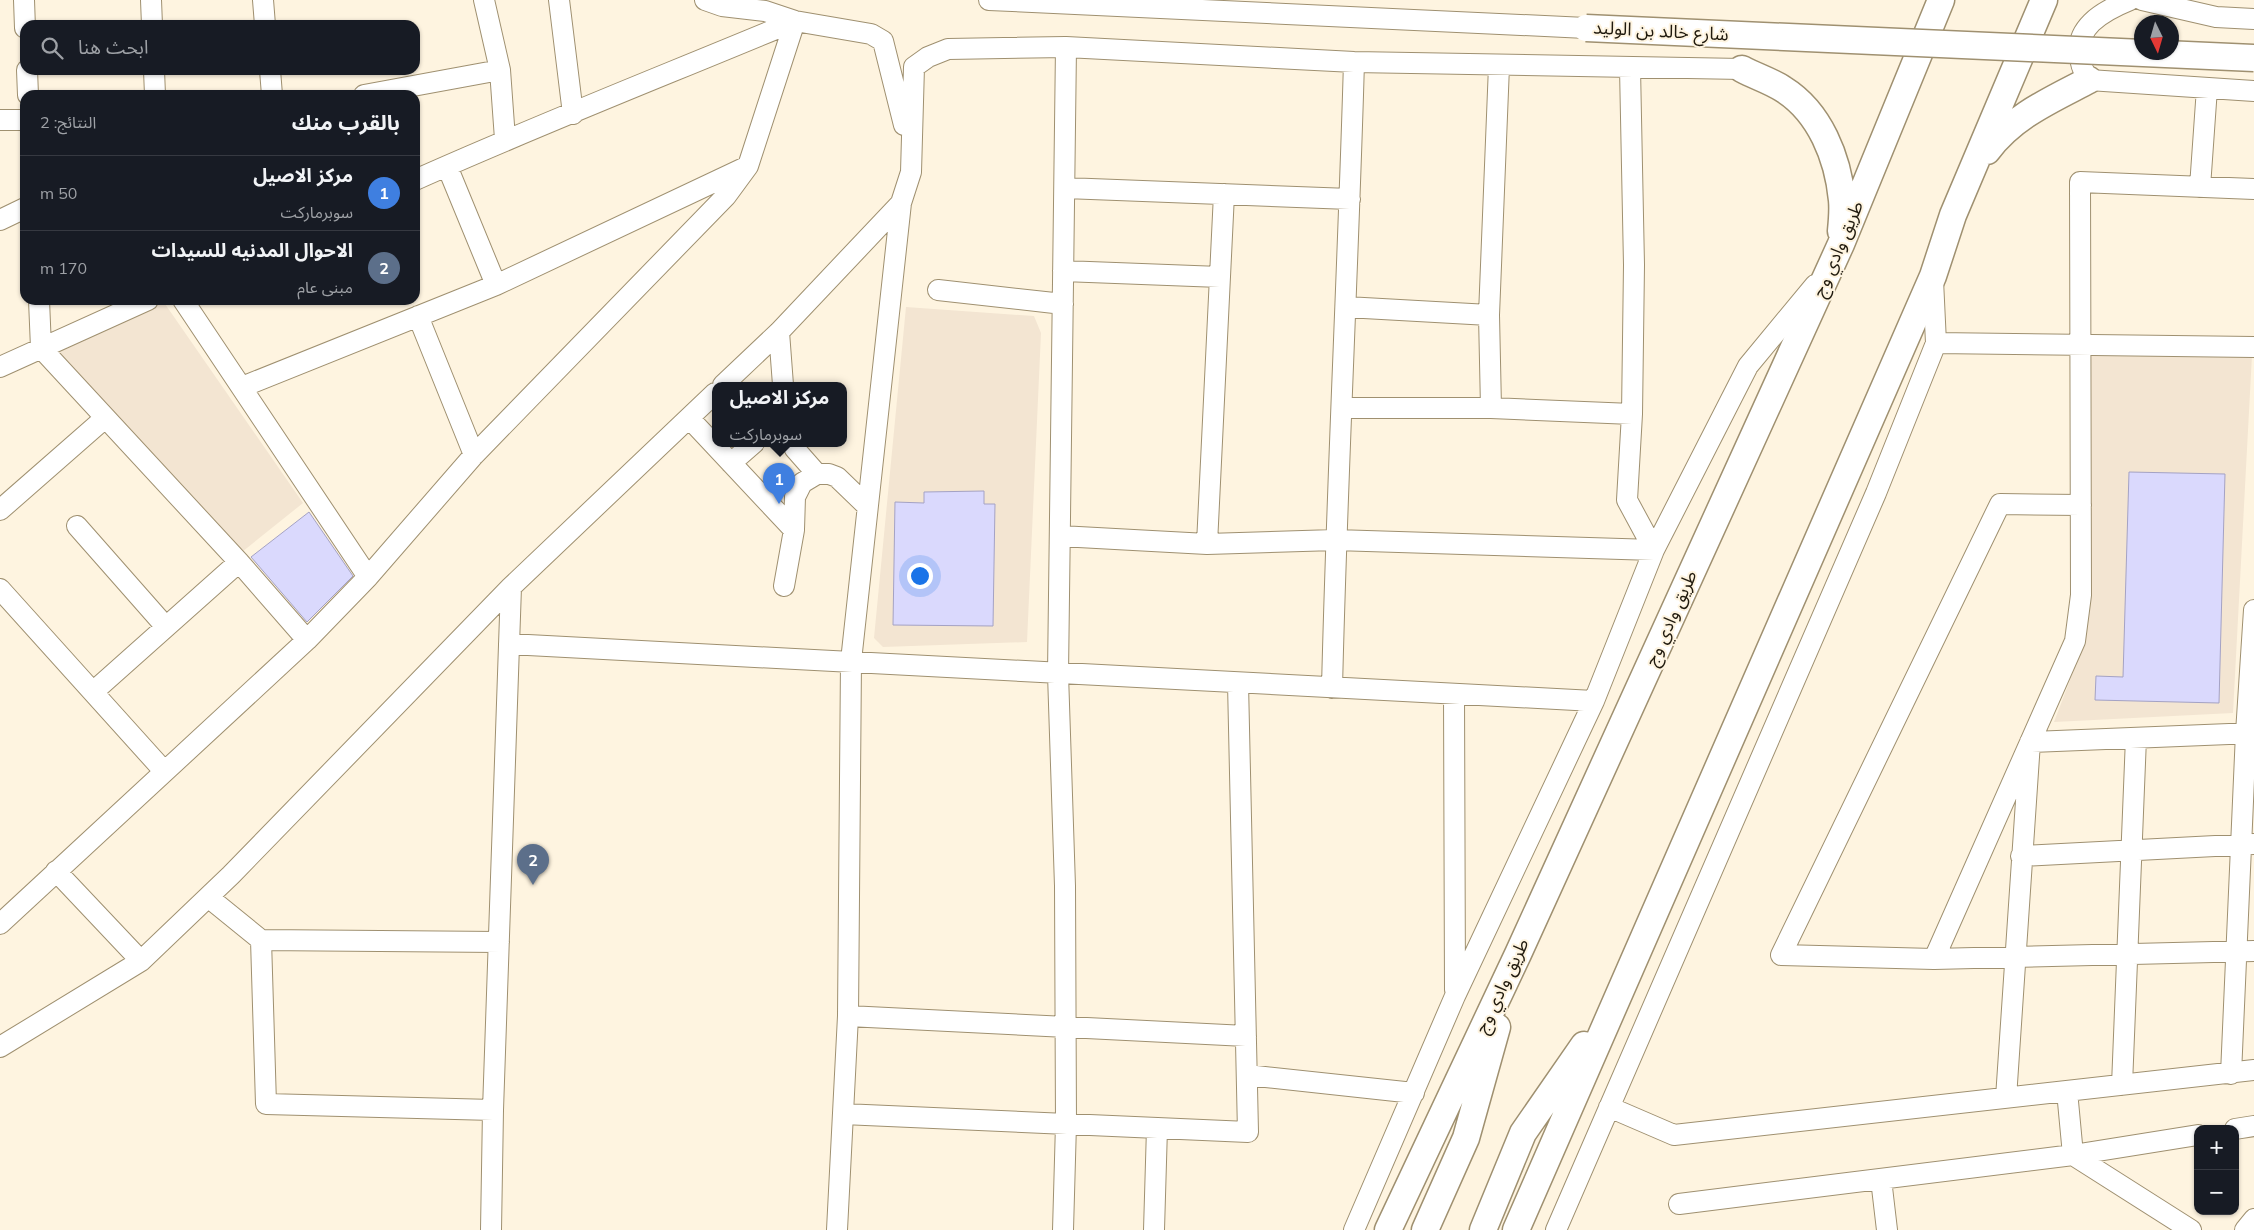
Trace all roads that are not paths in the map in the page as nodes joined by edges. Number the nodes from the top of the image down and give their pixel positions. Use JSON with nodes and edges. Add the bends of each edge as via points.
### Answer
{"nodes":[{"id":1,"x":24,"y":0,"type":"edge"},
{"id":2,"x":152,"y":0,"type":"edge"},
{"id":3,"x":263,"y":0,"type":"edge"},
{"id":4,"x":484,"y":0,"type":"edge"},
{"id":5,"x":559,"y":0,"type":"edge"},
{"id":6,"x":705,"y":0,"type":"edge"},
{"id":7,"x":989,"y":0,"type":"edge"},
{"id":8,"x":1941,"y":0,"type":"edge"},
{"id":9,"x":2044,"y":0,"type":"edge"},
{"id":10,"x":2130,"y":0,"type":"edge"},
{"id":11,"x":2142,"y":0,"type":"edge"},
{"id":12,"x":1076,"y":1,"type":"edge"},
{"id":13,"x":2232,"y":9,"type":"edge"},
{"id":14,"x":2254,"y":19,"type":"edge"},
{"id":15,"x":25,"y":20,"type":"edge"},
{"id":16,"x":152,"y":20,"type":"edge"},
{"id":17,"x":265,"y":20,"type":"edge"},
{"id":18,"x":795,"y":21,"type":"junction"},
{"id":19,"x":1586,"y":28,"type":"joint"},
{"id":20,"x":1066,"y":47,"type":"junction"},
{"id":21,"x":2254,"y":58,"type":"edge"},
{"id":22,"x":1354,"y":62,"type":"junction"},
{"id":23,"x":1499,"y":66,"type":"junction"},
{"id":24,"x":1630,"y":68,"type":"junction"},
{"id":25,"x":1742,"y":69,"type":"joint"},
{"id":26,"x":500,"y":70,"type":"junction"},
{"id":27,"x":27,"y":75,"type":"edge"},
{"id":28,"x":154,"y":75,"type":"edge"},
{"id":29,"x":270,"y":75,"type":"edge"},
{"id":30,"x":2089,"y":80,"type":"junction"},
{"id":31,"x":2207,"y":88,"type":"junction"},
{"id":32,"x":28,"y":90,"type":"edge"},
{"id":33,"x":155,"y":90,"type":"edge"},
{"id":34,"x":272,"y":90,"type":"edge"},
{"id":35,"x":391,"y":90,"type":"edge"},
{"id":36,"x":2254,"y":91,"type":"edge"},
{"id":37,"x":573,"y":114,"type":"junction"},
{"id":38,"x":0,"y":120,"type":"edge"},
{"id":39,"x":20,"y":120,"type":"edge"},
{"id":40,"x":505,"y":140,"type":"junction"},
{"id":41,"x":447,"y":166,"type":"junction"},
{"id":42,"x":748,"y":166,"type":"junction"},
{"id":43,"x":911,"y":172,"type":"junction"},
{"id":44,"x":420,"y":178,"type":"edge"},
{"id":45,"x":2200,"y":187,"type":"junction"},
{"id":46,"x":1065,"y":188,"type":"junction"},
{"id":47,"x":2254,"y":189,"type":"edge"},
{"id":48,"x":1224,"y":194,"type":"junction"},
{"id":49,"x":1350,"y":198,"type":"junction"},
{"id":50,"x":901,"y":203,"type":"junction"},
{"id":51,"x":20,"y":210,"type":"edge"},
{"id":52,"x":1953,"y":215,"type":"junction"},
{"id":53,"x":0,"y":220,"type":"edge"},
{"id":54,"x":1836,"y":255,"type":"junction"},
{"id":55,"x":1063,"y":271,"type":"junction"},
{"id":56,"x":1933,"y":276,"type":"junction"},
{"id":57,"x":1220,"y":277,"type":"junction"},
{"id":58,"x":496,"y":285,"type":"junction"},
{"id":59,"x":938,"y":290,"type":"dead end"},
{"id":60,"x":1063,"y":304,"type":"junction"},
{"id":61,"x":39,"y":305,"type":"edge"},
{"id":62,"x":137,"y":305,"type":"edge"},
{"id":63,"x":186,"y":305,"type":"edge"},
{"id":64,"x":1346,"y":307,"type":"junction"},
{"id":65,"x":418,"y":316,"type":"junction"},
{"id":66,"x":1489,"y":316,"type":"junction"},
{"id":67,"x":779,"y":332,"type":"junction"},
{"id":68,"x":1936,"y":342,"type":"junction"},
{"id":69,"x":2081,"y":344,"type":"junction"},
{"id":70,"x":2254,"y":347,"type":"edge"},
{"id":71,"x":41,"y":348,"type":"junction"},
{"id":72,"x":0,"y":367,"type":"edge"},
{"id":73,"x":726,"y":382,"type":"edge"},
{"id":74,"x":783,"y":382,"type":"edge"},
{"id":75,"x":242,"y":387,"type":"junction"},
{"id":76,"x":712,"y":396,"type":"edge"},
{"id":77,"x":1342,"y":408,"type":"junction"},
{"id":78,"x":1491,"y":408,"type":"junction"},
{"id":79,"x":1632,"y":414,"type":"junction"},
{"id":80,"x":105,"y":418,"type":"junction"},
{"id":81,"x":689,"y":418,"type":"junction"},
{"id":82,"x":712,"y":443,"type":"edge"},
{"id":83,"x":716,"y":447,"type":"edge"},
{"id":84,"x":749,"y":447,"type":"edge"},
{"id":85,"x":794,"y":447,"type":"edge"},
{"id":86,"x":474,"y":455,"type":"junction"},
{"id":87,"x":731,"y":463,"type":"junction"},
{"id":88,"x":817,"y":474,"type":"junction"},
{"id":89,"x":2081,"y":504,"type":"junction"},
{"id":90,"x":867,"y":506,"type":"junction"},
{"id":91,"x":0,"y":510,"type":"edge"},
{"id":92,"x":77,"y":526,"type":"dead end"},
{"id":93,"x":794,"y":530,"type":"junction"},
{"id":94,"x":1060,"y":536,"type":"junction"},
{"id":95,"x":1335,"y":540,"type":"junction"},
{"id":96,"x":1207,"y":544,"type":"junction"},
{"id":97,"x":1654,"y":550,"type":"junction"},
{"id":98,"x":239,"y":562,"type":"junction"},
{"id":99,"x":368,"y":577,"type":"junction"},
{"id":100,"x":784,"y":586,"type":"dead end"},
{"id":101,"x":511,"y":587,"type":"junction"},
{"id":102,"x":0,"y":590,"type":"edge"},
{"id":103,"x":2254,"y":610,"type":"edge"},
{"id":104,"x":166,"y":627,"type":"junction"},
{"id":105,"x":308,"y":640,"type":"junction"},
{"id":106,"x":509,"y":644,"type":"junction"},
{"id":107,"x":851,"y":661,"type":"junction"},
{"id":108,"x":1058,"y":674,"type":"junction"},
{"id":109,"x":1238,"y":683,"type":"junction"},
{"id":110,"x":1332,"y":688,"type":"junction"},
{"id":111,"x":93,"y":692,"type":"junction"},
{"id":112,"x":1454,"y":694,"type":"junction"},
{"id":113,"x":1594,"y":701,"type":"junction"},
{"id":114,"x":2250,"y":733,"type":"edge"},
{"id":115,"x":2136,"y":738,"type":"junction"},
{"id":116,"x":2030,"y":742,"type":"junction"},
{"id":117,"x":164,"y":771,"type":"junction"},
{"id":118,"x":2248,"y":845,"type":"edge"},
{"id":119,"x":2131,"y":850,"type":"junction"},
{"id":120,"x":2021,"y":856,"type":"junction"},
{"id":121,"x":56,"y":871,"type":"junction"},
{"id":122,"x":208,"y":897,"type":"junction"},
{"id":123,"x":0,"y":924,"type":"edge"},
{"id":124,"x":261,"y":940,"type":"junction"},
{"id":125,"x":498,"y":942,"type":"junction"},
{"id":126,"x":2245,"y":952,"type":"edge"},
{"id":127,"x":1518,"y":954,"type":"junction"},
{"id":128,"x":2127,"y":955,"type":"junction"},
{"id":129,"x":2014,"y":958,"type":"junction"},
{"id":130,"x":1934,"y":959,"type":"junction"},
{"id":131,"x":141,"y":961,"type":"junction"},
{"id":132,"x":1455,"y":996,"type":"junction"},
{"id":133,"x":1618,"y":996,"type":"junction"},
{"id":134,"x":848,"y":1016,"type":"junction"},
{"id":135,"x":1065,"y":1027,"type":"junction"},
{"id":136,"x":1246,"y":1036,"type":"junction"},
{"id":137,"x":0,"y":1047,"type":"edge"},
{"id":138,"x":2254,"y":1070,"type":"edge"},
{"id":139,"x":2231,"y":1074,"type":"junction"},
{"id":140,"x":1247,"y":1075,"type":"junction"},
{"id":141,"x":2122,"y":1085,"type":"junction"},
{"id":142,"x":1414,"y":1092,"type":"junction"},
{"id":143,"x":2067,"y":1092,"type":"junction"},
{"id":144,"x":2006,"y":1098,"type":"junction"},
{"id":145,"x":1609,"y":1108,"type":"junction"},
{"id":146,"x":493,"y":1110,"type":"junction"},
{"id":147,"x":843,"y":1114,"type":"junction"},
{"id":148,"x":1066,"y":1124,"type":"junction"},
{"id":149,"x":2254,"y":1126,"type":"edge"},
{"id":150,"x":1157,"y":1128,"type":"junction"},
{"id":151,"x":2239,"y":1128,"type":"edge"},
{"id":152,"x":2194,"y":1136,"type":"edge"},
{"id":153,"x":2072,"y":1155,"type":"junction"},
{"id":154,"x":1881,"y":1179,"type":"junction"},
{"id":155,"x":1679,"y":1204,"type":"dead end"},
{"id":156,"x":2254,"y":1219,"type":"edge"},
{"id":157,"x":491,"y":1230,"type":"edge"},
{"id":158,"x":838,"y":1230,"type":"edge"},
{"id":159,"x":1063,"y":1230,"type":"edge"},
{"id":160,"x":1154,"y":1230,"type":"edge"},
{"id":161,"x":1354,"y":1230,"type":"edge"},
{"id":162,"x":1388,"y":1230,"type":"edge"},
{"id":163,"x":1425,"y":1230,"type":"edge"},
{"id":164,"x":1483,"y":1230,"type":"edge"},
{"id":165,"x":1516,"y":1230,"type":"edge"},
{"id":166,"x":1556,"y":1230,"type":"edge"},
{"id":167,"x":1887,"y":1230,"type":"edge"},
{"id":168,"x":2191,"y":1230,"type":"edge"},
{"id":169,"x":2245,"y":1230,"type":"edge"}],
"edges":[{"from":1,"to":15,"type":"street"},
{"from":2,"to":16,"type":"street"},
{"from":3,"to":17,"type":"street"},
{"from":4,"to":26,"type":"street"},
{"from":5,"to":37,"type":"street"},
{"from":6,"to":18,"type":"street"},
{"from":7,"to":12,"type":"street","name":"شارع خالد بن الوليد"},
{"from":8,"to":54,"type":"main road","name":"طريق وادي وج"},
{"from":9,"to":52,"type":"main road"},
{"from":10,"to":30,"type":"street","via":[[2112,7],[2090,22],[2079,45],[2080,63]]},
{"from":11,"to":13,"type":"street","via":[[2216,17]]},
{"from":12,"to":19,"type":"street","name":"شارع خالد بن الوليد"},
{"from":13,"to":14,"type":"street"},
{"from":18,"to":37,"type":"street"},
{"from":18,"to":42,"type":"street"},
{"from":18,"to":43,"type":"street","via":[[871,34],[883,41],[901,108]]},
{"from":19,"to":21,"type":"main road","name":"شارع خالد بن الوليد","bridge":true},
{"from":20,"to":22,"type":"street"},
{"from":20,"to":43,"type":"street","via":[[948,49],[928,56],[914,67]]},
{"from":20,"to":46,"type":"street"},
{"from":22,"to":23,"type":"street"},
{"from":22,"to":49,"type":"street"},
{"from":23,"to":24,"type":"street"},
{"from":23,"to":66,"type":"street"},
{"from":24,"to":25,"type":"street"},
{"from":24,"to":79,"type":"street","via":[[1634,265]]},
{"from":25,"to":54,"type":"main road","via":[[1784,89],[1810,111],[1826,137],[1842,200]]},
{"from":26,"to":35,"type":"street"},
{"from":26,"to":40,"type":"street"},
{"from":27,"to":32,"type":"street"},
{"from":28,"to":33,"type":"street"},
{"from":29,"to":34,"type":"street"},
{"from":30,"to":31,"type":"street"},
{"from":30,"to":52,"type":"main road","via":[[2035,108],[1997,137],[1974,167]]},
{"from":31,"to":36,"type":"street"},
{"from":31,"to":45,"type":"street"},
{"from":37,"to":40,"type":"street"},
{"from":38,"to":39,"type":"street"},
{"from":40,"to":41,"type":"street"},
{"from":41,"to":44,"type":"street"},
{"from":41,"to":58,"type":"street"},
{"from":42,"to":58,"type":"street"},
{"from":42,"to":86,"type":"street","via":[[726,196]]},
{"from":43,"to":50,"type":"street"},
{"from":45,"to":47,"type":"street"},
{"from":45,"to":69,"type":"street","via":[[2080,182]]},
{"from":46,"to":48,"type":"street"},
{"from":46,"to":55,"type":"street"},
{"from":48,"to":49,"type":"street"},
{"from":48,"to":57,"type":"street"},
{"from":49,"to":64,"type":"street"},
{"from":50,"to":67,"type":"street"},
{"from":50,"to":90,"type":"street"},
{"from":51,"to":53,"type":"street"},
{"from":52,"to":56,"type":"main road"},
{"from":54,"to":97,"type":"street","via":[[1748,366]]},
{"from":54,"to":127,"type":"main road","name":"طريق وادي وج"},
{"from":55,"to":57,"type":"street"},
{"from":55,"to":60,"type":"street"},
{"from":56,"to":68,"type":"street"},
{"from":56,"to":133,"type":"main road"},
{"from":57,"to":96,"type":"street"},
{"from":58,"to":65,"type":"street"},
{"from":59,"to":60,"type":"street"},
{"from":60,"to":94,"type":"street"},
{"from":61,"to":71,"type":"street"},
{"from":62,"to":71,"type":"street"},
{"from":63,"to":75,"type":"street"},
{"from":64,"to":66,"type":"street"},
{"from":64,"to":77,"type":"street"},
{"from":65,"to":75,"type":"street"},
{"from":65,"to":86,"type":"street"},
{"from":66,"to":78,"type":"street"},
{"from":67,"to":73,"type":"street"},
{"from":67,"to":74,"type":"street"},
{"from":68,"to":69,"type":"street"},
{"from":68,"to":145,"type":"street","via":[[1876,493]]},
{"from":69,"to":70,"type":"street"},
{"from":69,"to":89,"type":"street"},
{"from":71,"to":72,"type":"street"},
{"from":71,"to":80,"type":"street"},
{"from":75,"to":99,"type":"street"},
{"from":76,"to":81,"type":"street"},
{"from":77,"to":78,"type":"street"},
{"from":77,"to":95,"type":"street"},
{"from":78,"to":79,"type":"street"},
{"from":79,"to":97,"type":"street","via":[[1627,500]]},
{"from":80,"to":91,"type":"street"},
{"from":80,"to":98,"type":"street"},
{"from":81,"to":82,"type":"street"},
{"from":81,"to":101,"type":"street"},
{"from":83,"to":87,"type":"street"},
{"from":84,"to":87,"type":"street"},
{"from":85,"to":88,"type":"street"},
{"from":86,"to":99,"type":"street"},
{"from":87,"to":93,"type":"street"},
{"from":88,"to":90,"type":"street","via":[[837,478]]},
{"from":88,"to":93,"type":"street","via":[[802,483],[795,497]]},
{"from":89,"to":116,"type":"street","via":[[2081,595],[2075,641]]},
{"from":89,"to":130,"type":"street","via":[[2000,504],[1781,954]]},
{"from":90,"to":107,"type":"street"},
{"from":92,"to":104,"type":"street"},
{"from":93,"to":100,"type":"street"},
{"from":94,"to":96,"type":"street"},
{"from":94,"to":108,"type":"street"},
{"from":95,"to":96,"type":"street"},
{"from":95,"to":97,"type":"street"},
{"from":95,"to":110,"type":"street"},
{"from":97,"to":113,"type":"street"},
{"from":98,"to":104,"type":"street"},
{"from":98,"to":105,"type":"street"},
{"from":99,"to":105,"type":"street"},
{"from":101,"to":106,"type":"street"},
{"from":101,"to":122,"type":"street"},
{"from":102,"to":111,"type":"street"},
{"from":103,"to":114,"type":"street"},
{"from":104,"to":111,"type":"street"},
{"from":105,"to":117,"type":"street"},
{"from":106,"to":107,"type":"street"},
{"from":106,"to":125,"type":"street"},
{"from":107,"to":108,"type":"street"},
{"from":107,"to":134,"type":"street"},
{"from":108,"to":109,"type":"street"},
{"from":108,"to":135,"type":"street","via":[[1065,886]]},
{"from":109,"to":110,"type":"street"},
{"from":109,"to":136,"type":"street"},
{"from":110,"to":112,"type":"street"},
{"from":111,"to":117,"type":"street"},
{"from":112,"to":113,"type":"street"},
{"from":112,"to":132,"type":"street"},
{"from":113,"to":132,"type":"street"},
{"from":114,"to":115,"type":"street"},
{"from":114,"to":118,"type":"street"},
{"from":115,"to":116,"type":"street"},
{"from":115,"to":119,"type":"street"},
{"from":116,"to":120,"type":"street"},
{"from":116,"to":130,"type":"street"},
{"from":117,"to":121,"type":"street"},
{"from":118,"to":119,"type":"street"},
{"from":118,"to":126,"type":"street"},
{"from":119,"to":120,"type":"street"},
{"from":119,"to":128,"type":"street"},
{"from":120,"to":129,"type":"street"},
{"from":121,"to":123,"type":"street"},
{"from":121,"to":131,"type":"street"},
{"from":122,"to":124,"type":"street"},
{"from":122,"to":131,"type":"street"},
{"from":124,"to":125,"type":"street"},
{"from":124,"to":146,"type":"street","via":[[266,1104]]},
{"from":125,"to":146,"type":"street"},
{"from":126,"to":128,"type":"street"},
{"from":126,"to":139,"type":"street"},
{"from":127,"to":162,"type":"main road","name":"طريق وادي وج"},
{"from":127,"to":163,"type":"main road","via":[[1466,1138]]},
{"from":128,"to":129,"type":"street"},
{"from":128,"to":141,"type":"street"},
{"from":129,"to":130,"type":"street"},
{"from":129,"to":144,"type":"street"},
{"from":131,"to":137,"type":"street"},
{"from":132,"to":142,"type":"street"},
{"from":133,"to":164,"type":"main road","via":[[1523,1133]]},
{"from":133,"to":165,"type":"main road"},
{"from":134,"to":135,"type":"street"},
{"from":134,"to":147,"type":"street"},
{"from":135,"to":136,"type":"street"},
{"from":135,"to":148,"type":"street"},
{"from":136,"to":140,"type":"street"},
{"from":138,"to":139,"type":"street"},
{"from":139,"to":141,"type":"street"},
{"from":140,"to":142,"type":"street"},
{"from":140,"to":150,"type":"street","via":[[1248,1132]]},
{"from":141,"to":143,"type":"street"},
{"from":142,"to":161,"type":"street"},
{"from":143,"to":144,"type":"street"},
{"from":143,"to":153,"type":"street"},
{"from":144,"to":145,"type":"street","via":[[1674,1135]]},
{"from":145,"to":166,"type":"street"},
{"from":146,"to":157,"type":"street"},
{"from":147,"to":148,"type":"street"},
{"from":147,"to":158,"type":"street"},
{"from":148,"to":150,"type":"street"},
{"from":148,"to":159,"type":"street"},
{"from":149,"to":151,"type":"street"},
{"from":150,"to":160,"type":"street"},
{"from":152,"to":153,"type":"street"},
{"from":153,"to":154,"type":"street"},
{"from":153,"to":168,"type":"street"},
{"from":154,"to":155,"type":"street"},
{"from":154,"to":167,"type":"street"},
{"from":156,"to":169,"type":"street"}]}
